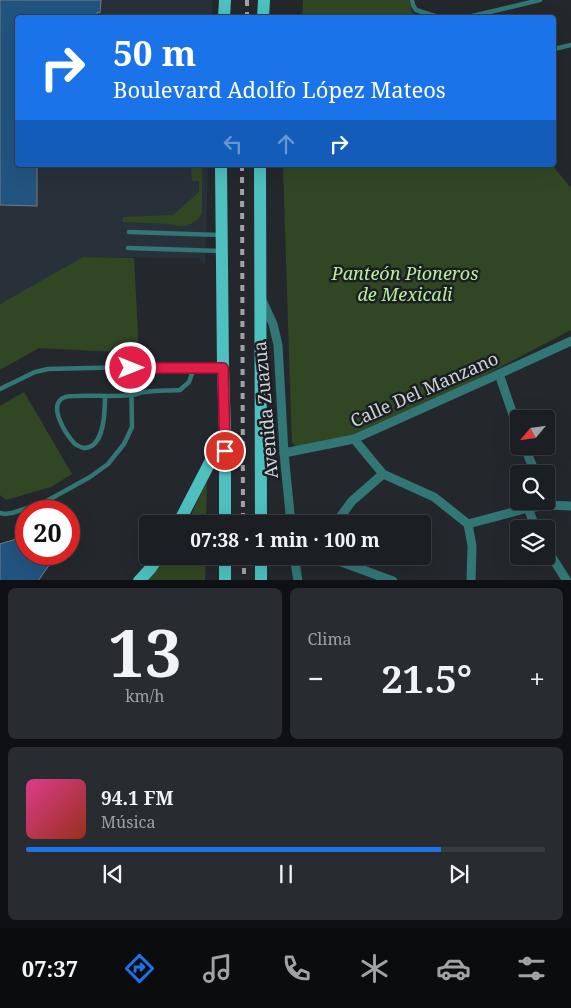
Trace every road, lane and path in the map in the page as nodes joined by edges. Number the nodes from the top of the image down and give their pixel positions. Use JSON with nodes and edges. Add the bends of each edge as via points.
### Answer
{"nodes":[{"id":1,"x":225,"y":0,"type":"edge"},
{"id":2,"x":264,"y":0,"type":"edge"},
{"id":3,"x":412,"y":0,"type":"edge"},
{"id":4,"x":540,"y":0,"type":"edge"},
{"id":5,"x":224,"y":15,"type":"edge"},
{"id":6,"x":263,"y":15,"type":"edge"},
{"id":7,"x":432,"y":15,"type":"edge"},
{"id":8,"x":477,"y":15,"type":"edge"},
{"id":9,"x":571,"y":45,"type":"edge"},
{"id":10,"x":556,"y":49,"type":"edge"},
{"id":11,"x":221,"y":167,"type":"edge"},
{"id":12,"x":260,"y":167,"type":"edge"},
{"id":13,"x":128,"y":232,"type":"dead end"},
{"id":14,"x":222,"y":235,"type":"junction"},
{"id":15,"x":128,"y":248,"type":"dead end"},
{"id":16,"x":222,"y":251,"type":"junction"},
{"id":17,"x":260,"y":296,"type":"junction"},
{"id":18,"x":571,"y":341,"type":"edge"},
{"id":19,"x":131,"y":368,"type":"junction"},
{"id":20,"x":194,"y":368,"type":"junction"},
{"id":21,"x":223,"y":368,"type":"junction"},
{"id":22,"x":499,"y":374,"type":"junction"},
{"id":23,"x":0,"y":389,"type":"edge"},
{"id":24,"x":132,"y":395,"type":"junction"},
{"id":25,"x":105,"y":396,"type":"junction"},
{"id":26,"x":511,"y":410,"type":"edge"},
{"id":27,"x":225,"y":432,"type":"junction"},
{"id":28,"x":354,"y":439,"type":"junction"},
{"id":29,"x":284,"y":453,"type":"junction"},
{"id":30,"x":383,"y":474,"type":"junction"},
{"id":31,"x":555,"y":503,"type":"edge"},
{"id":32,"x":571,"y":506,"type":"edge"},
{"id":33,"x":520,"y":510,"type":"edge"},
{"id":34,"x":0,"y":513,"type":"edge"},
{"id":35,"x":183,"y":515,"type":"edge"},
{"id":36,"x":225,"y":515,"type":"edge"},
{"id":37,"x":261,"y":515,"type":"edge"},
{"id":38,"x":290,"y":515,"type":"edge"},
{"id":39,"x":342,"y":515,"type":"edge"},
{"id":40,"x":468,"y":524,"type":"junction"},
{"id":41,"x":555,"y":562,"type":"edge"},
{"id":42,"x":153,"y":565,"type":"edge"},
{"id":43,"x":225,"y":565,"type":"edge"},
{"id":44,"x":261,"y":565,"type":"edge"},
{"id":45,"x":296,"y":565,"type":"edge"},
{"id":46,"x":350,"y":565,"type":"edge"},
{"id":47,"x":140,"y":580,"type":"edge"},
{"id":48,"x":225,"y":580,"type":"edge"},
{"id":49,"x":261,"y":580,"type":"edge"},
{"id":50,"x":298,"y":580,"type":"edge"},
{"id":51,"x":393,"y":580,"type":"edge"},
{"id":52,"x":471,"y":580,"type":"edge"},
{"id":53,"x":567,"y":580,"type":"edge"}],
"edges":[{"from":1,"to":5,"type":"main road"},
{"from":2,"to":6,"type":"main road"},
{"from":3,"to":7,"type":"lane","via":[[416,10]]},
{"from":4,"to":8,"type":"lane"},
{"from":9,"to":10,"type":"lane"},
{"from":11,"to":14,"type":"main road"},
{"from":12,"to":17,"type":"main road"},
{"from":13,"to":14,"type":"lane"},
{"from":14,"to":16,"type":"main road"},
{"from":15,"to":16,"type":"lane"},
{"from":16,"to":21,"type":"main road"},
{"from":17,"to":29,"type":"street","name":"Avenida Zuazua","via":[[273,324],[278,345]]},
{"from":17,"to":37,"type":"main road"},
{"from":18,"to":22,"type":"street","name":"Calle Del Manzano"},
{"from":19,"to":20,"type":"lane"},
{"from":19,"to":23,"type":"lane","via":[[48,369]]},
{"from":19,"to":24,"type":"lane"},
{"from":20,"to":21,"type":"lane"},
{"from":20,"to":24,"type":"lane","via":[[189,382],[180,390]]},
{"from":21,"to":27,"type":"main road"},
{"from":22,"to":26,"type":"street"},
{"from":22,"to":28,"type":"street","name":"Calle Del Manzano"},
{"from":24,"to":25,"type":"lane"},
{"from":24,"to":34,"type":"lane","via":[[132,426],[124,444],[108,464],[43,502],[12,513]]},
{"from":25,"to":25,"type":"lane","via":[[60,400],[57,407],[61,425],[80,447],[86,448],[96,442],[104,419]]},
{"from":27,"to":35,"type":"main road"},
{"from":27,"to":36,"type":"main road"},
{"from":28,"to":29,"type":"street","name":"Calle Del Manzano"},
{"from":28,"to":30,"type":"street"},
{"from":29,"to":38,"type":"street","name":"Avenida Zuazua"},
{"from":30,"to":39,"type":"street","via":[[352,501]]},
{"from":30,"to":40,"type":"street","via":[[434,497]]},
{"from":31,"to":32,"type":"street"},
{"from":33,"to":40,"type":"street"},
{"from":40,"to":52,"type":"street","via":[[472,546]]},
{"from":41,"to":53,"type":"street"},
{"from":42,"to":47,"type":"main road"},
{"from":43,"to":48,"type":"main road"},
{"from":44,"to":49,"type":"main road"},
{"from":45,"to":50,"type":"street"},
{"from":46,"to":51,"type":"street"}]}
